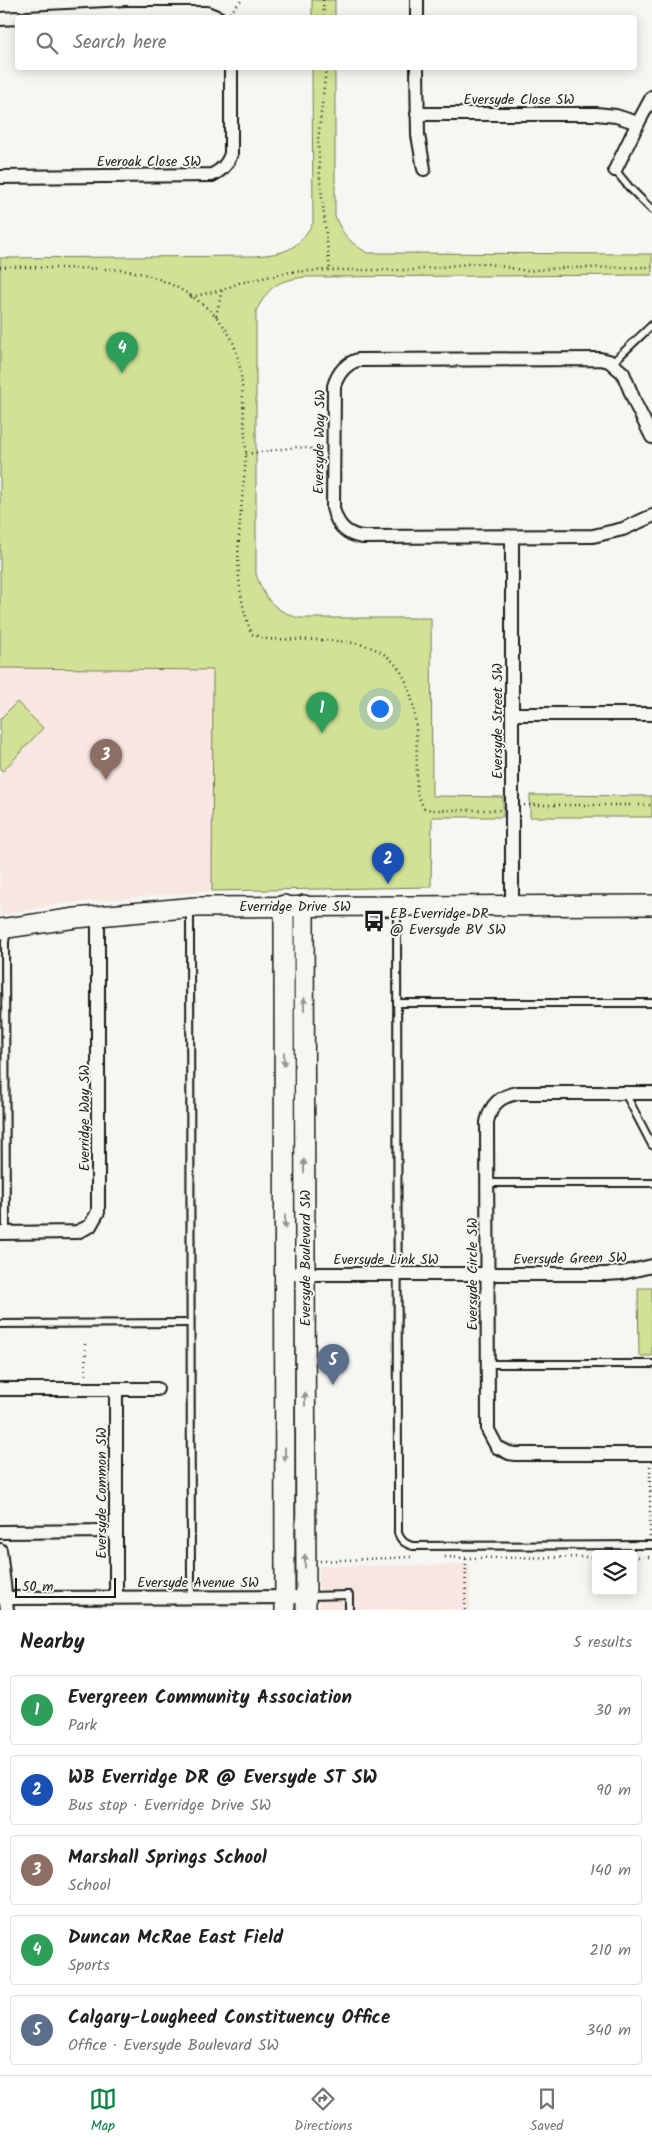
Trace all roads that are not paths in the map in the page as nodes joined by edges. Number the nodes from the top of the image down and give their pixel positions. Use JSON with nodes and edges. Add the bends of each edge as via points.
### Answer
{"nodes":[{"id":1,"x":417,"y":0,"type":"edge"},
{"id":2,"x":87,"y":15,"type":"edge"},
{"id":3,"x":212,"y":15,"type":"edge"},
{"id":4,"x":417,"y":15,"type":"edge"},
{"id":5,"x":15,"y":18,"type":"edge"},
{"id":6,"x":0,"y":19,"type":"edge"},
{"id":7,"x":231,"y":70,"type":"edge"},
{"id":8,"x":417,"y":70,"type":"edge"},
{"id":9,"x":652,"y":97,"type":"edge"},
{"id":10,"x":417,"y":114,"type":"junction"},
{"id":11,"x":638,"y":123,"type":"junction"},
{"id":12,"x":424,"y":169,"type":"dead end"},
{"id":13,"x":615,"y":170,"type":"joint"},
{"id":14,"x":0,"y":177,"type":"edge"},
{"id":15,"x":652,"y":210,"type":"edge"},
{"id":16,"x":652,"y":325,"type":"edge"},
{"id":17,"x":612,"y":363,"type":"junction"},
{"id":18,"x":652,"y":437,"type":"edge"},
{"id":19,"x":652,"y":516,"type":"edge"},
{"id":20,"x":512,"y":537,"type":"junction"},
{"id":21,"x":512,"y":714,"type":"junction"},
{"id":22,"x":652,"y":714,"type":"edge"},
{"id":23,"x":397,"y":905,"type":"junction"},
{"id":24,"x":512,"y":905,"type":"junction"},
{"id":25,"x":652,"y":905,"type":"edge"},
{"id":26,"x":284,"y":906,"type":"junction"},
{"id":27,"x":304,"y":906,"type":"junction"},
{"id":28,"x":190,"y":908,"type":"junction"},
{"id":29,"x":98,"y":916,"type":"junction"},
{"id":30,"x":3,"y":929,"type":"edge"},
{"id":31,"x":397,"y":1003,"type":"junction"},
{"id":32,"x":652,"y":1003,"type":"edge"},
{"id":33,"x":625,"y":1093,"type":"junction"},
{"id":34,"x":652,"y":1093,"type":"edge"},
{"id":35,"x":652,"y":1144,"type":"edge"},
{"id":36,"x":487,"y":1183,"type":"junction"},
{"id":37,"x":652,"y":1183,"type":"edge"},
{"id":38,"x":3,"y":1233,"type":"edge"},
{"id":39,"x":652,"y":1266,"type":"edge"},
{"id":40,"x":285,"y":1274,"type":"junction"},
{"id":41,"x":304,"y":1274,"type":"junction"},
{"id":42,"x":397,"y":1274,"type":"junction"},
{"id":43,"x":487,"y":1274,"type":"junction"},
{"id":44,"x":0,"y":1324,"type":"edge"},
{"id":45,"x":190,"y":1324,"type":"junction"},
{"id":46,"x":488,"y":1364,"type":"junction"},
{"id":47,"x":652,"y":1364,"type":"edge"},
{"id":48,"x":157,"y":1389,"type":"dead end"},
{"id":49,"x":0,"y":1390,"type":"edge"},
{"id":50,"x":116,"y":1390,"type":"junction"},
{"id":51,"x":651,"y":1454,"type":"edge"},
{"id":52,"x":0,"y":1532,"type":"edge"},
{"id":53,"x":116,"y":1532,"type":"junction"},
{"id":54,"x":651,"y":1545,"type":"edge"},
{"id":55,"x":0,"y":1550,"type":"edge"},
{"id":56,"x":116,"y":1597,"type":"junction"},
{"id":57,"x":191,"y":1597,"type":"junction"},
{"id":58,"x":4,"y":1602,"type":"edge"},
{"id":59,"x":285,"y":1603,"type":"edge"},
{"id":60,"x":305,"y":1603,"type":"edge"},
{"id":61,"x":349,"y":1610,"type":"edge"}],
"edges":[{"from":1,"to":4,"type":"street"},
{"from":2,"to":3,"type":"street"},
{"from":5,"to":6,"type":"street"},
{"from":7,"to":14,"type":"street","name":"Everoak Close SW","via":[[231,154],[220,171],[212,175]]},
{"from":8,"to":10,"type":"street"},
{"from":9,"to":11,"type":"street"},
{"from":10,"to":11,"type":"street","name":"Eversyde Close SW","via":[[596,114]]},
{"from":10,"to":12,"type":"street","via":[[419,150]]},
{"from":11,"to":13,"type":"street"},
{"from":13,"to":15,"type":"lane"},
{"from":16,"to":17,"type":"lane"},
{"from":17,"to":18,"type":"street","via":[[624,373]]},
{"from":17,"to":20,"type":"street","name":"Eversyde Way SW","via":[[600,359],[354,362],[339,373],[334,386],[333,508],[345,531],[363,537]]},
{"from":19,"to":20,"type":"street","name":"Eversyde Way SW","via":[[623,529],[592,536]]},
{"from":20,"to":21,"type":"street","name":"Eversyde Street SW"},
{"from":21,"to":22,"type":"street"},
{"from":21,"to":24,"type":"street","name":"Eversyde Street SW"},
{"from":23,"to":24,"type":"street","name":"Everridge Drive SW"},
{"from":23,"to":27,"type":"street","name":"Everridge Drive SW"},
{"from":23,"to":31,"type":"lane"},
{"from":24,"to":25,"type":"street","name":"Everridge Drive SW"},
{"from":26,"to":27,"type":"street","name":"Everridge Drive SW"},
{"from":26,"to":28,"type":"street","name":"Everridge Drive SW"},
{"from":26,"to":40,"type":"street","name":"Eversyde Boulevard SW","one_way":true},
{"from":41,"to":27,"type":"street","name":"Eversyde Boulevard SW","one_way":true},
{"from":28,"to":29,"type":"street","name":"Everridge Drive SW"},
{"from":28,"to":45,"type":"lane"},
{"from":29,"to":30,"type":"street","name":"Everridge Drive SW"},
{"from":29,"to":38,"type":"street","name":"Everridge Way SW","via":[[98,1212],[90,1226],[77,1232]]},
{"from":30,"to":38,"type":"lane"},
{"from":31,"to":32,"type":"lane"},
{"from":31,"to":42,"type":"lane"},
{"from":33,"to":34,"type":"street","name":"Eversyde Circle SW"},
{"from":33,"to":35,"type":"lane"},
{"from":33,"to":36,"type":"street","name":"Eversyde Circle SW","via":[[518,1093],[500,1098],[493,1105],[487,1122]]},
{"from":36,"to":37,"type":"lane"},
{"from":36,"to":43,"type":"street","name":"Eversyde Circle SW"},
{"from":39,"to":43,"type":"street","name":"Eversyde Green SW","via":[[606,1274]]},
{"from":40,"to":41,"type":"street","name":"Eversyde Link SW"},
{"from":40,"to":59,"type":"street","name":"Eversyde Boulevard SW","one_way":true},
{"from":41,"to":42,"type":"street","name":"Eversyde Link SW"},
{"from":60,"to":41,"type":"street","name":"Eversyde Boulevard SW","one_way":true},
{"from":42,"to":43,"type":"street","name":"Eversyde Link SW"},
{"from":42,"to":54,"type":"lane","via":[[400,1539],[413,1546]]},
{"from":43,"to":46,"type":"street","name":"Eversyde Circle SW"},
{"from":44,"to":45,"type":"lane"},
{"from":45,"to":57,"type":"lane"},
{"from":46,"to":47,"type":"lane"},
{"from":46,"to":51,"type":"street","name":"Eversyde Circle SW","via":[[488,1430],[493,1443],[502,1451],[515,1454]]},
{"from":48,"to":50,"type":"street"},
{"from":49,"to":50,"type":"street"},
{"from":50,"to":53,"type":"street","name":"Eversyde Common SW"},
{"from":52,"to":53,"type":"street"},
{"from":53,"to":56,"type":"street","name":"Eversyde Common SW"},
{"from":55,"to":58,"type":"street"},
{"from":56,"to":57,"type":"street","name":"Eversyde Avenue SW"},
{"from":56,"to":58,"type":"street","name":"Eversyde Avenue SW"},
{"from":57,"to":59,"type":"street","name":"Eversyde Avenue SW"},
{"from":59,"to":60,"type":"street","name":"Eversyde Avenue SW"},
{"from":60,"to":61,"type":"lane","via":[[319,1594],[349,1595]]}]}
